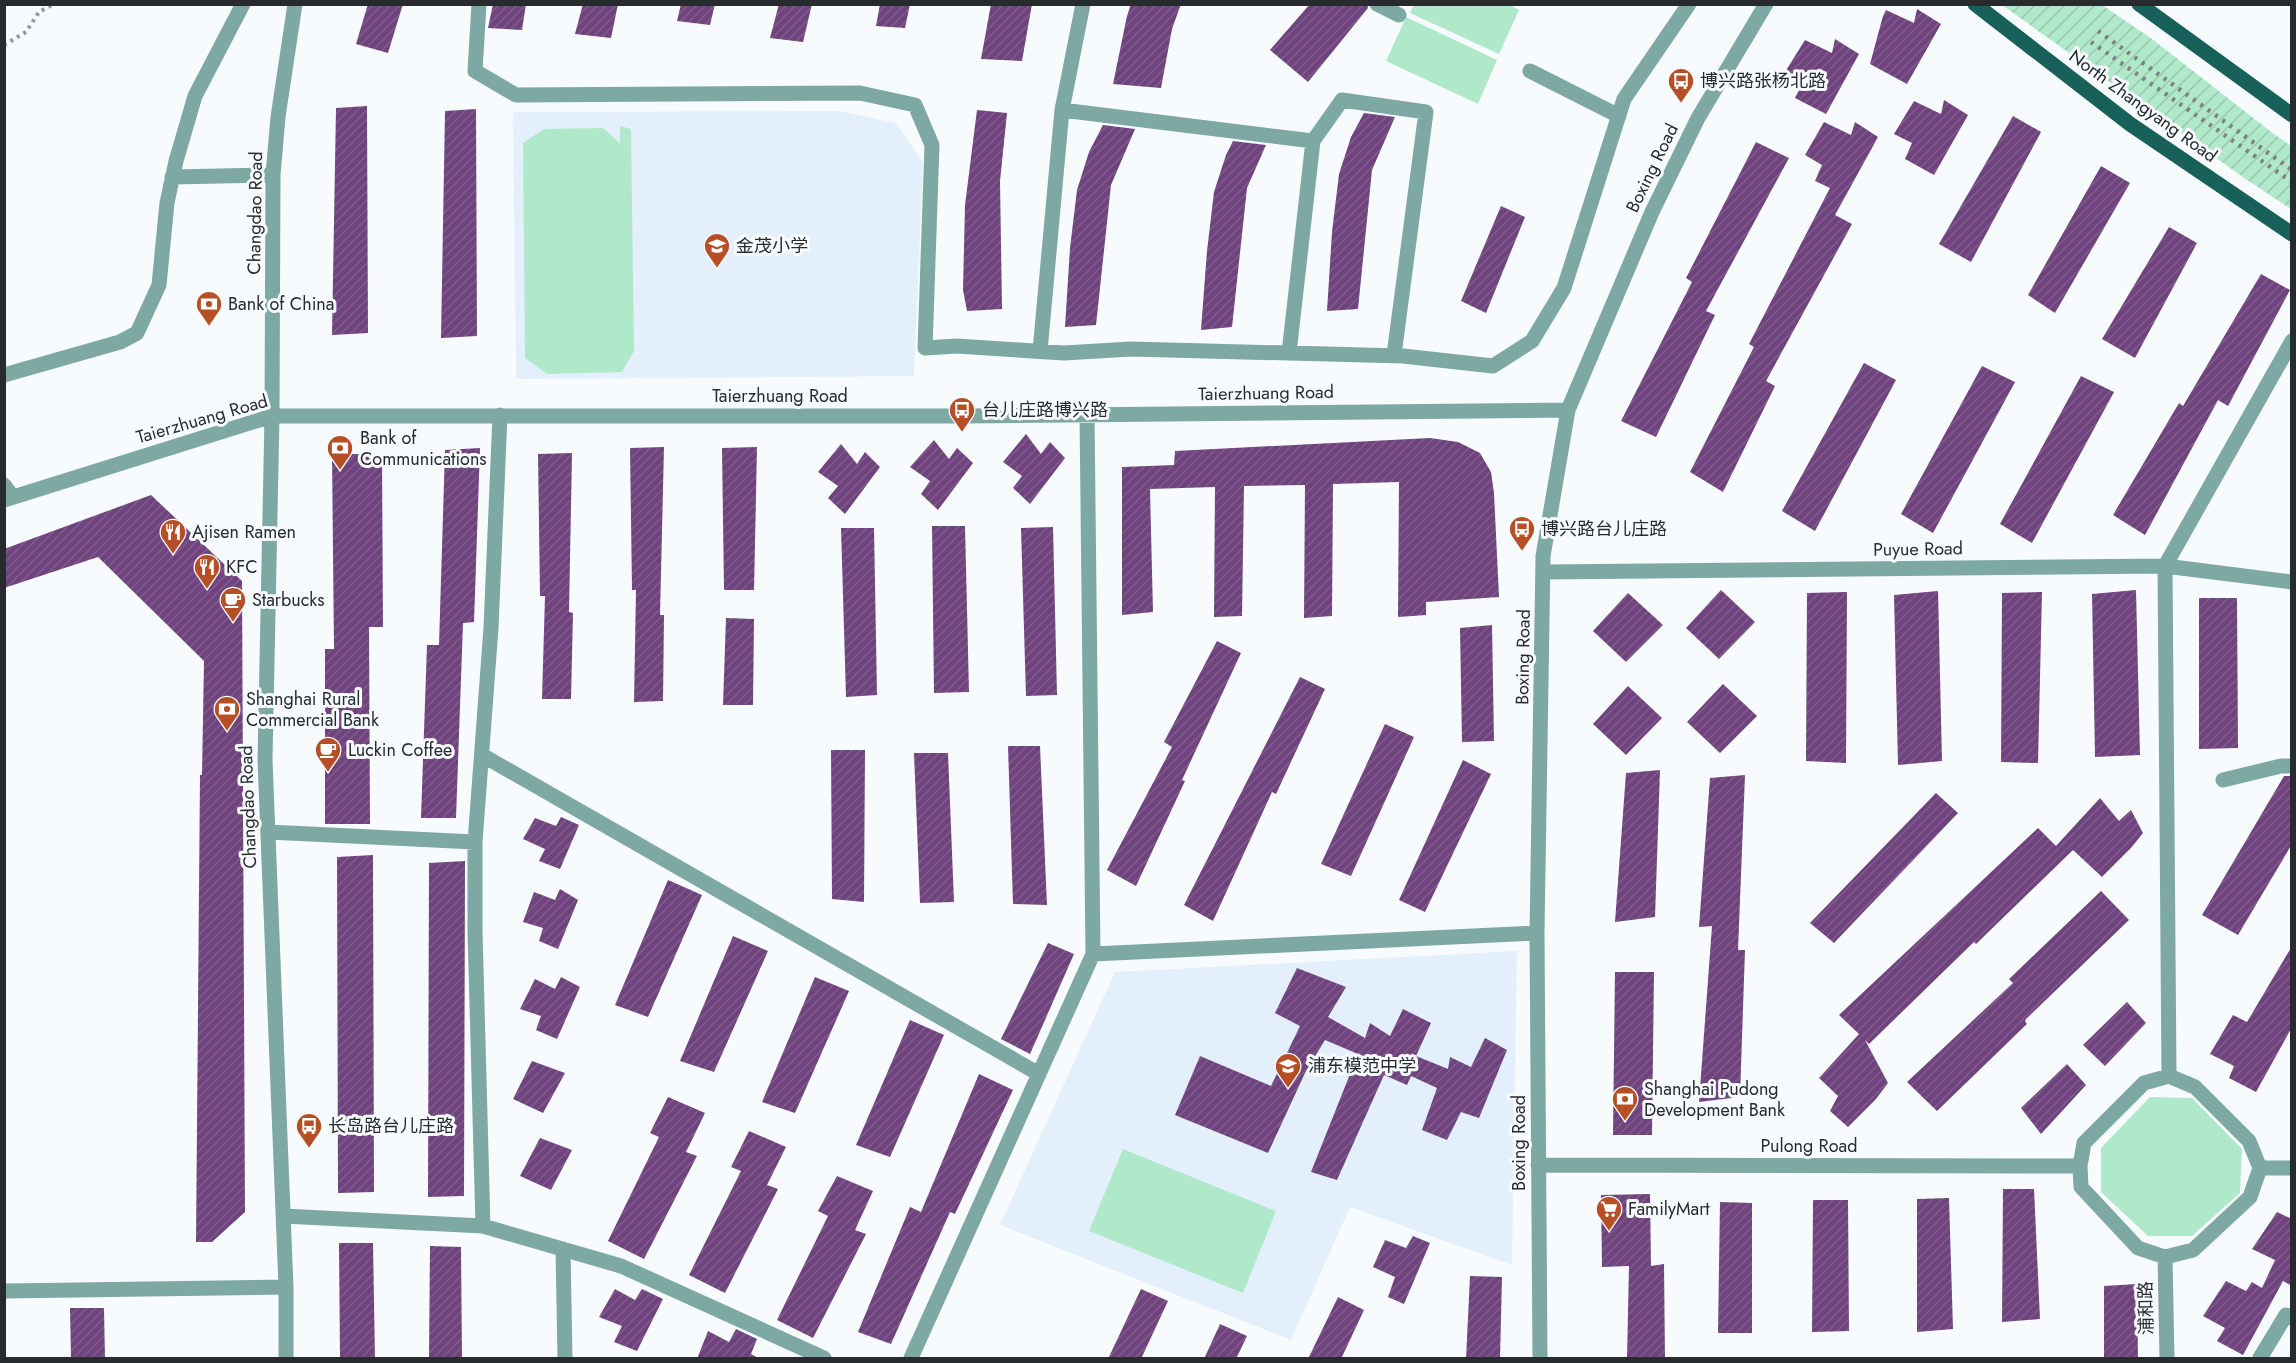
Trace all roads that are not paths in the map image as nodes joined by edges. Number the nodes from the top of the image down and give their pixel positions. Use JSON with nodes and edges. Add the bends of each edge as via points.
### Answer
{"nodes":[{"id":1,"x":243,"y":4,"type":"edge"},
{"id":2,"x":295,"y":4,"type":"edge"},
{"id":3,"x":479,"y":4,"type":"edge"},
{"id":4,"x":1083,"y":4,"type":"edge"},
{"id":5,"x":1377,"y":4,"type":"edge"},
{"id":6,"x":1689,"y":4,"type":"edge"},
{"id":7,"x":1766,"y":4,"type":"edge"},
{"id":8,"x":1975,"y":4,"type":"edge"},
{"id":9,"x":2139,"y":4,"type":"edge"},
{"id":10,"x":1399,"y":15,"type":"dead end"},
{"id":11,"x":1530,"y":71,"type":"dead end"},
{"id":12,"x":1062,"y":110,"type":"junction"},
{"id":13,"x":2292,"y":115,"type":"edge"},
{"id":14,"x":1619,"y":116,"type":"junction"},
{"id":15,"x":1313,"y":141,"type":"junction"},
{"id":16,"x":273,"y":175,"type":"junction"},
{"id":17,"x":172,"y":177,"type":"junction"},
{"id":18,"x":2292,"y":234,"type":"edge"},
{"id":19,"x":2292,"y":341,"type":"edge"},
{"id":20,"x":1040,"y":351,"type":"junction"},
{"id":21,"x":1289,"y":353,"type":"junction"},
{"id":22,"x":1394,"y":355,"type":"junction"},
{"id":23,"x":4,"y":375,"type":"edge"},
{"id":24,"x":1568,"y":410,"type":"junction"},
{"id":25,"x":1087,"y":414,"type":"junction"},
{"id":26,"x":500,"y":415,"type":"junction"},
{"id":27,"x":273,"y":416,"type":"junction"},
{"id":28,"x":7,"y":494,"type":"edge"},
{"id":29,"x":2165,"y":566,"type":"junction"},
{"id":30,"x":1544,"y":572,"type":"junction"},
{"id":31,"x":2292,"y":582,"type":"edge"},
{"id":32,"x":482,"y":755,"type":"junction"},
{"id":33,"x":2292,"y":766,"type":"edge"},
{"id":34,"x":2223,"y":780,"type":"dead end"},
{"id":35,"x":268,"y":832,"type":"junction"},
{"id":36,"x":475,"y":842,"type":"junction"},
{"id":37,"x":1537,"y":933,"type":"junction"},
{"id":38,"x":1092,"y":954,"type":"junction"},
{"id":39,"x":1039,"y":1074,"type":"junction"},
{"id":40,"x":2169,"y":1076,"type":"junction"},
{"id":41,"x":1538,"y":1165,"type":"junction"},
{"id":42,"x":2080,"y":1166,"type":"junction"},
{"id":43,"x":2259,"y":1168,"type":"junction"},
{"id":44,"x":2292,"y":1168,"type":"edge"},
{"id":45,"x":283,"y":1216,"type":"junction"},
{"id":46,"x":483,"y":1226,"type":"junction"},
{"id":47,"x":563,"y":1249,"type":"junction"},
{"id":48,"x":2164,"y":1257,"type":"junction"},
{"id":49,"x":286,"y":1287,"type":"junction"},
{"id":50,"x":4,"y":1291,"type":"edge"},
{"id":51,"x":2290,"y":1312,"type":"edge"},
{"id":52,"x":286,"y":1359,"type":"edge"},
{"id":53,"x":565,"y":1359,"type":"edge"},
{"id":54,"x":824,"y":1359,"type":"edge"},
{"id":55,"x":911,"y":1359,"type":"edge"},
{"id":56,"x":1540,"y":1359,"type":"edge"},
{"id":57,"x":2167,"y":1359,"type":"edge"},
{"id":58,"x":2260,"y":1359,"type":"edge"}],
"edges":[{"from":1,"to":17,"type":"street","via":[[195,96]]},
{"from":2,"to":16,"type":"street","name":"Changdao Road"},
{"from":3,"to":20,"type":"street","via":[[475,71],[516,95],[860,93],[915,105],[932,145],[925,348]]},
{"from":4,"to":12,"type":"street"},
{"from":5,"to":10,"type":"street"},
{"from":6,"to":14,"type":"street","via":[[1624,99]]},
{"from":7,"to":24,"type":"street","name":"Boxing Road","via":[[1698,118],[1657,202]]},
{"from":8,"to":18,"type":"main road","name":"North Zhangyang Road","via":[[2130,124]]},
{"from":9,"to":13,"type":"main road"},
{"from":11,"to":14,"type":"street"},
{"from":12,"to":15,"type":"street"},
{"from":12,"to":20,"type":"street"},
{"from":14,"to":22,"type":"street","via":[[1564,288],[1532,341],[1493,366]]},
{"from":15,"to":21,"type":"street"},
{"from":15,"to":22,"type":"street","via":[[1342,100],[1426,112]]},
{"from":16,"to":17,"type":"street"},
{"from":16,"to":27,"type":"street","name":"Changdao Road"},
{"from":17,"to":23,"type":"street","via":[[159,285],[137,333],[120,342]]},
{"from":19,"to":29,"type":"street"},
{"from":20,"to":21,"type":"street"},
{"from":21,"to":22,"type":"street"},
{"from":24,"to":25,"type":"street","name":"Taierzhuang Road"},
{"from":24,"to":30,"type":"street","name":"Boxing Road","via":[[1543,556]]},
{"from":25,"to":26,"type":"street","name":"Taierzhuang Road"},
{"from":25,"to":38,"type":"street"},
{"from":26,"to":27,"type":"street","name":"Taierzhuang Road"},
{"from":26,"to":32,"type":"street"},
{"from":27,"to":28,"type":"street","name":"Taierzhuang Road"},
{"from":27,"to":35,"type":"street","name":"Changdao Road","via":[[265,760]]},
{"from":29,"to":30,"type":"street","name":"Puyue Road"},
{"from":29,"to":31,"type":"street","name":"Puyue Road"},
{"from":29,"to":40,"type":"street"},
{"from":30,"to":37,"type":"street","name":"Boxing Road"},
{"from":32,"to":36,"type":"street"},
{"from":32,"to":39,"type":"street"},
{"from":33,"to":34,"type":"street"},
{"from":35,"to":36,"type":"street"},
{"from":35,"to":45,"type":"street","name":"Changdao Road"},
{"from":36,"to":46,"type":"street"},
{"from":37,"to":38,"type":"street"},
{"from":37,"to":41,"type":"street","name":"Boxing Road"},
{"from":38,"to":39,"type":"street"},
{"from":39,"to":55,"type":"street"},
{"from":40,"to":42,"type":"street","via":[[2144,1083],[2084,1143]]},
{"from":40,"to":43,"type":"street","via":[[2195,1087],[2249,1141]]},
{"from":41,"to":42,"type":"street","name":"Pulong Road"},
{"from":41,"to":56,"type":"street","name":"Boxing Road"},
{"from":42,"to":48,"type":"street","via":[[2081,1187],[2138,1248]]},
{"from":43,"to":44,"type":"street"},
{"from":43,"to":48,"type":"street","via":[[2250,1197],[2193,1250]]},
{"from":45,"to":46,"type":"street"},
{"from":45,"to":49,"type":"street","name":"Changdao Road"},
{"from":46,"to":47,"type":"street"},
{"from":47,"to":53,"type":"street"},
{"from":47,"to":54,"type":"street","via":[[621,1266]]},
{"from":48,"to":57,"type":"street","name":"浦和路"},
{"from":49,"to":50,"type":"street"},
{"from":49,"to":52,"type":"street","name":"Changdao Road"},
{"from":51,"to":58,"type":"street"}]}
